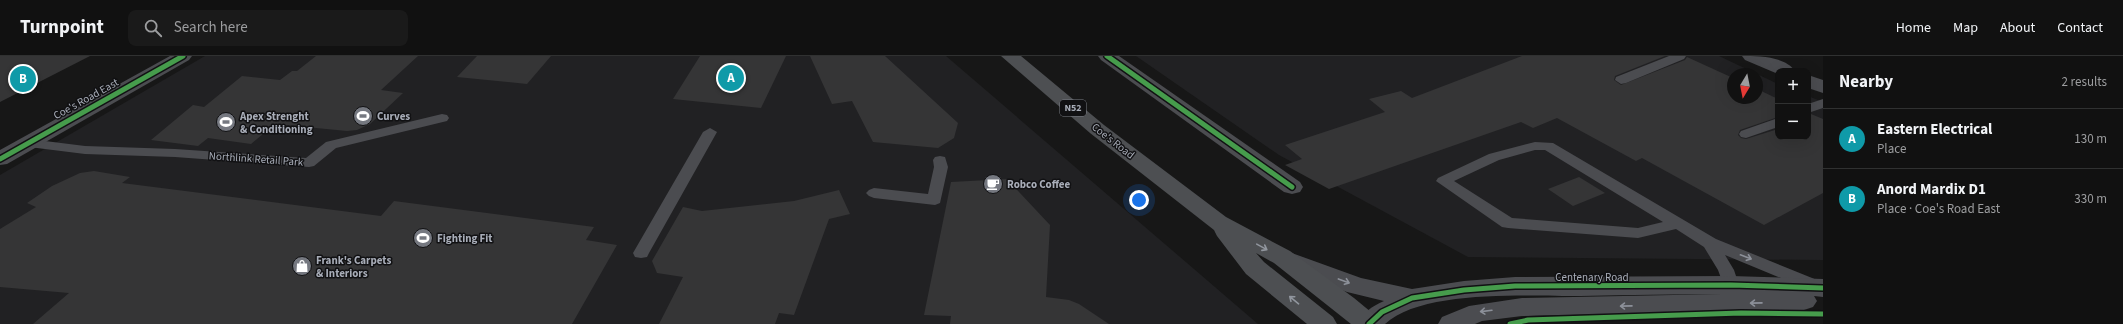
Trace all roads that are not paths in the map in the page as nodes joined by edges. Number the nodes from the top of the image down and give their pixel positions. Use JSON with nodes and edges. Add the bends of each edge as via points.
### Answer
{"nodes":[{"id":1,"x":183,"y":56,"type":"edge"},
{"id":2,"x":1010,"y":56,"type":"edge"},
{"id":3,"x":1107,"y":56,"type":"edge"},
{"id":4,"x":1680,"y":56,"type":"edge"},
{"id":5,"x":1751,"y":56,"type":"edge"},
{"id":6,"x":1779,"y":68,"type":"edge"},
{"id":7,"x":1621,"y":80,"type":"dead end"},
{"id":8,"x":1811,"y":81,"type":"edge"},
{"id":9,"x":1823,"y":87,"type":"edge"},
{"id":10,"x":1823,"y":103,"type":"edge"},
{"id":11,"x":1811,"y":109,"type":"edge"},
{"id":12,"x":442,"y":118,"type":"dead end"},
{"id":13,"x":1775,"y":123,"type":"edge"},
{"id":14,"x":710,"y":132,"type":"dead end"},
{"id":15,"x":1746,"y":134,"type":"dead end"},
{"id":16,"x":29,"y":143,"type":"junction"},
{"id":17,"x":0,"y":159,"type":"edge"},
{"id":18,"x":940,"y":160,"type":"dead end"},
{"id":19,"x":1292,"y":187,"type":"dead end"},
{"id":20,"x":874,"y":193,"type":"dead end"},
{"id":21,"x":1218,"y":222,"type":"junction"},
{"id":22,"x":1676,"y":224,"type":"junction"},
{"id":23,"x":1710,"y":243,"type":"junction"},
{"id":24,"x":641,"y":253,"type":"dead end"},
{"id":25,"x":1282,"y":257,"type":"junction"},
{"id":26,"x":1731,"y":285,"type":"junction"},
{"id":27,"x":1823,"y":293,"type":"edge"},
{"id":28,"x":1412,"y":298,"type":"junction"},
{"id":29,"x":1324,"y":324,"type":"edge"},
{"id":30,"x":1368,"y":324,"type":"edge"},
{"id":31,"x":1451,"y":324,"type":"edge"}],
"edges":[{"from":1,"to":16,"type":"street","name":"Coe's Road East"},
{"from":2,"to":21,"type":"main road","name":"Coe's Road","number":"N52","via":[[1097,129]]},
{"from":3,"to":19,"type":"street"},
{"from":4,"to":7,"type":"lane"},
{"from":5,"to":6,"type":"street"},
{"from":8,"to":9,"type":"street"},
{"from":10,"to":11,"type":"lane"},
{"from":12,"to":16,"type":"lane","name":"Northlink Retail Park","via":[[331,145],[309,163],[175,153],[85,150]]},
{"from":13,"to":15,"type":"lane"},
{"from":14,"to":24,"type":"lane"},
{"from":16,"to":17,"type":"street","name":"Coe's Road East"},
{"from":18,"to":20,"type":"lane","via":[[935,200]]},
{"from":21,"to":25,"type":"main road","name":"Coe's Road","number":"N52","one_way":true},
{"from":29,"to":21,"type":"main road","name":"Coe's Road","number":"N52","one_way":true,"via":[[1255,268]]},
{"from":22,"to":22,"type":"lane","via":[[1548,146],[1536,145],[1499,156],[1443,180],[1508,223],[1638,234]]},
{"from":22,"to":23,"type":"lane"},
{"from":23,"to":26,"type":"lane","via":[[1726,270]]},
{"from":23,"to":27,"type":"lane","one_way":true},
{"from":25,"to":28,"type":"street","one_way":true,"via":[[1356,286]]},
{"from":25,"to":30,"type":"main road","name":"Coe's Road","number":"N52"},
{"from":26,"to":27,"type":"street","name":"Centenary Road"},
{"from":26,"to":28,"type":"street","name":"Centenary Road","via":[[1515,286]]},
{"from":27,"to":31,"type":"street","one_way":true,"via":[[1522,307],[1478,312]]},
{"from":28,"to":30,"type":"street","name":"Centenary Road","via":[[1382,312]]}]}
